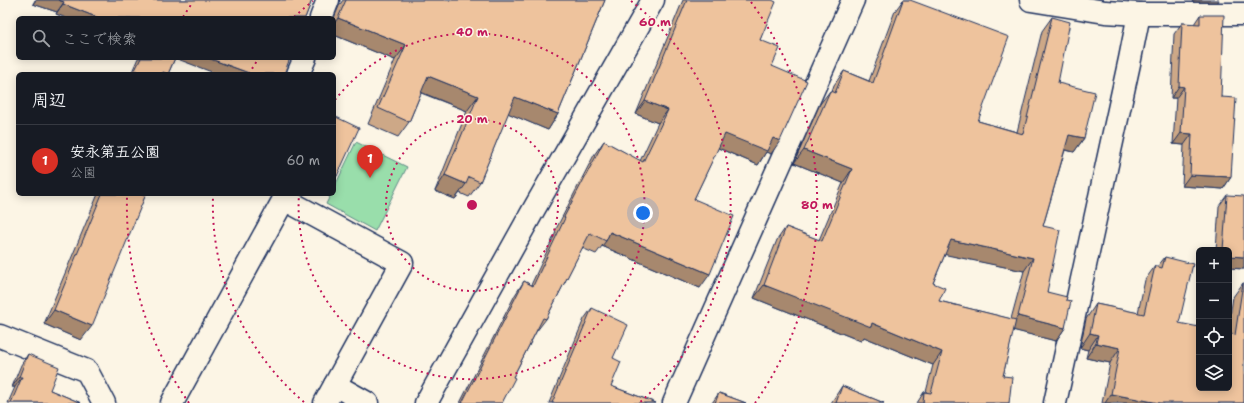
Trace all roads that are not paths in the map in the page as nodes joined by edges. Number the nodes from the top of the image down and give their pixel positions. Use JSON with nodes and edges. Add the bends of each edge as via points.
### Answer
{"nodes":[{"id":1,"x":328,"y":0,"type":"edge"},
{"id":2,"x":653,"y":0,"type":"edge"},
{"id":3,"x":853,"y":0,"type":"edge"},
{"id":4,"x":1031,"y":0,"type":"edge"},
{"id":5,"x":1138,"y":14,"type":"junction"},
{"id":6,"x":1244,"y":14,"type":"edge"},
{"id":7,"x":322,"y":16,"type":"edge"},
{"id":8,"x":304,"y":60,"type":"edge"},
{"id":9,"x":299,"y":72,"type":"edge"},
{"id":10,"x":0,"y":336,"type":"edge"},
{"id":11,"x":330,"y":394,"type":"edge"},
{"id":12,"x":104,"y":403,"type":"edge"},
{"id":13,"x":172,"y":403,"type":"edge"},
{"id":14,"x":367,"y":403,"type":"edge"},
{"id":15,"x":426,"y":403,"type":"edge"},
{"id":16,"x":674,"y":403,"type":"edge"},
{"id":17,"x":1055,"y":403,"type":"edge"}],
"edges":[{"from":1,"to":7,"type":"street"},
{"from":2,"to":15,"type":"street"},
{"from":3,"to":16,"type":"street"},
{"from":4,"to":5,"type":"street","via":[[1105,12]]},
{"from":5,"to":6,"type":"street"},
{"from":5,"to":17,"type":"street"},
{"from":8,"to":9,"type":"street"},
{"from":10,"to":12,"type":"street","via":[[87,371]]},
{"from":11,"to":13,"type":"street","via":[[402,264],[284,199]]},
{"from":11,"to":14,"type":"street"}]}
